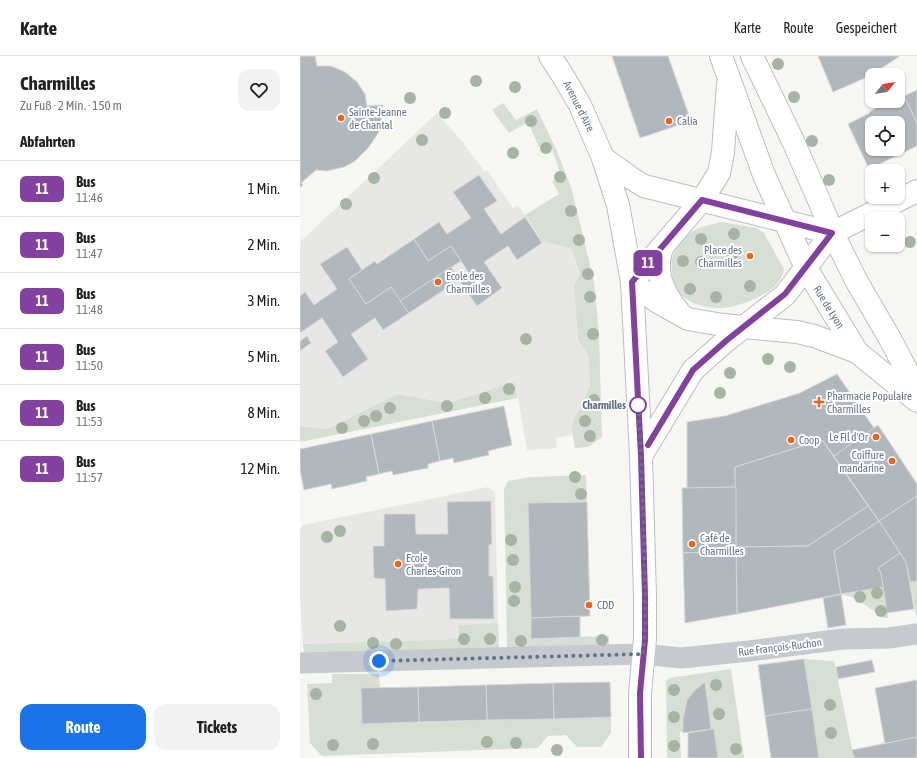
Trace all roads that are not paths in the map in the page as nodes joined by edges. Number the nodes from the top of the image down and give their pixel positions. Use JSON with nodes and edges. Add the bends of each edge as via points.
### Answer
{"nodes":[{"id":1,"x":550,"y":56,"type":"edge"},
{"id":2,"x":752,"y":56,"type":"edge"},
{"id":3,"x":725,"y":65,"type":"edge"},
{"id":4,"x":603,"y":158,"type":"junction"},
{"id":5,"x":917,"y":192,"type":"edge"},
{"id":6,"x":702,"y":200,"type":"junction"},
{"id":7,"x":785,"y":221,"type":"junction"},
{"id":8,"x":832,"y":233,"type":"junction"},
{"id":9,"x":662,"y":247,"type":"junction"},
{"id":10,"x":806,"y":268,"type":"junction"},
{"id":11,"x":632,"y":282,"type":"junction"},
{"id":12,"x":681,"y":316,"type":"junction"},
{"id":13,"x":746,"y":326,"type":"junction"},
{"id":14,"x":857,"y":352,"type":"junction"},
{"id":15,"x":917,"y":390,"type":"edge"},
{"id":16,"x":917,"y":401,"type":"edge"},
{"id":17,"x":641,"y":456,"type":"junction"},
{"id":18,"x":917,"y":634,"type":"edge"},
{"id":19,"x":643,"y":654,"type":"junction"},
{"id":20,"x":300,"y":663,"type":"edge"},
{"id":21,"x":640,"y":758,"type":"edge"}],
"edges":[{"from":1,"to":4,"type":"main road","name":"Avenue d'Aïre","via":[[580,105]]},
{"from":2,"to":8,"type":"main road","via":[[794,143]]},
{"from":3,"to":6,"type":"main road","via":[[724,152],[719,173]]},
{"from":3,"to":7,"type":"main road","name":"Rue de Lyon","via":[[764,175]]},
{"from":4,"to":6,"type":"main road","via":[[644,186]]},
{"from":4,"to":11,"type":"main road","via":[[618,205]]},
{"from":5,"to":8,"type":"main road"},
{"from":6,"to":7,"type":"main road"},
{"from":6,"to":9,"type":"main road"},
{"from":7,"to":8,"type":"main road"},
{"from":7,"to":10,"type":"main road","name":"Rue de Lyon"},
{"from":8,"to":10,"type":"main road"},
{"from":8,"to":15,"type":"main road"},
{"from":9,"to":11,"type":"main road"},
{"from":9,"to":12,"type":"main road","via":[[658,264],[662,285]]},
{"from":10,"to":13,"type":"main road","via":[[785,294]]},
{"from":10,"to":14,"type":"main road","name":"Rue de Lyon"},
{"from":11,"to":12,"type":"main road"},
{"from":11,"to":17,"type":"main road"},
{"from":12,"to":13,"type":"main road","via":[[702,322]]},
{"from":13,"to":14,"type":"main road","via":[[797,332]]},
{"from":13,"to":17,"type":"main road","via":[[693,370]]},
{"from":14,"to":16,"type":"main road","name":"Rue de Lyon"},
{"from":17,"to":19,"type":"main road","via":[[645,596]]},
{"from":18,"to":19,"type":"street","name":"Rue François-Ruchon","via":[[889,638],[843,639],[681,658]]},
{"from":19,"to":20,"type":"street","name":"Rue François-Ruchon"},
{"from":19,"to":21,"type":"main road"}]}
